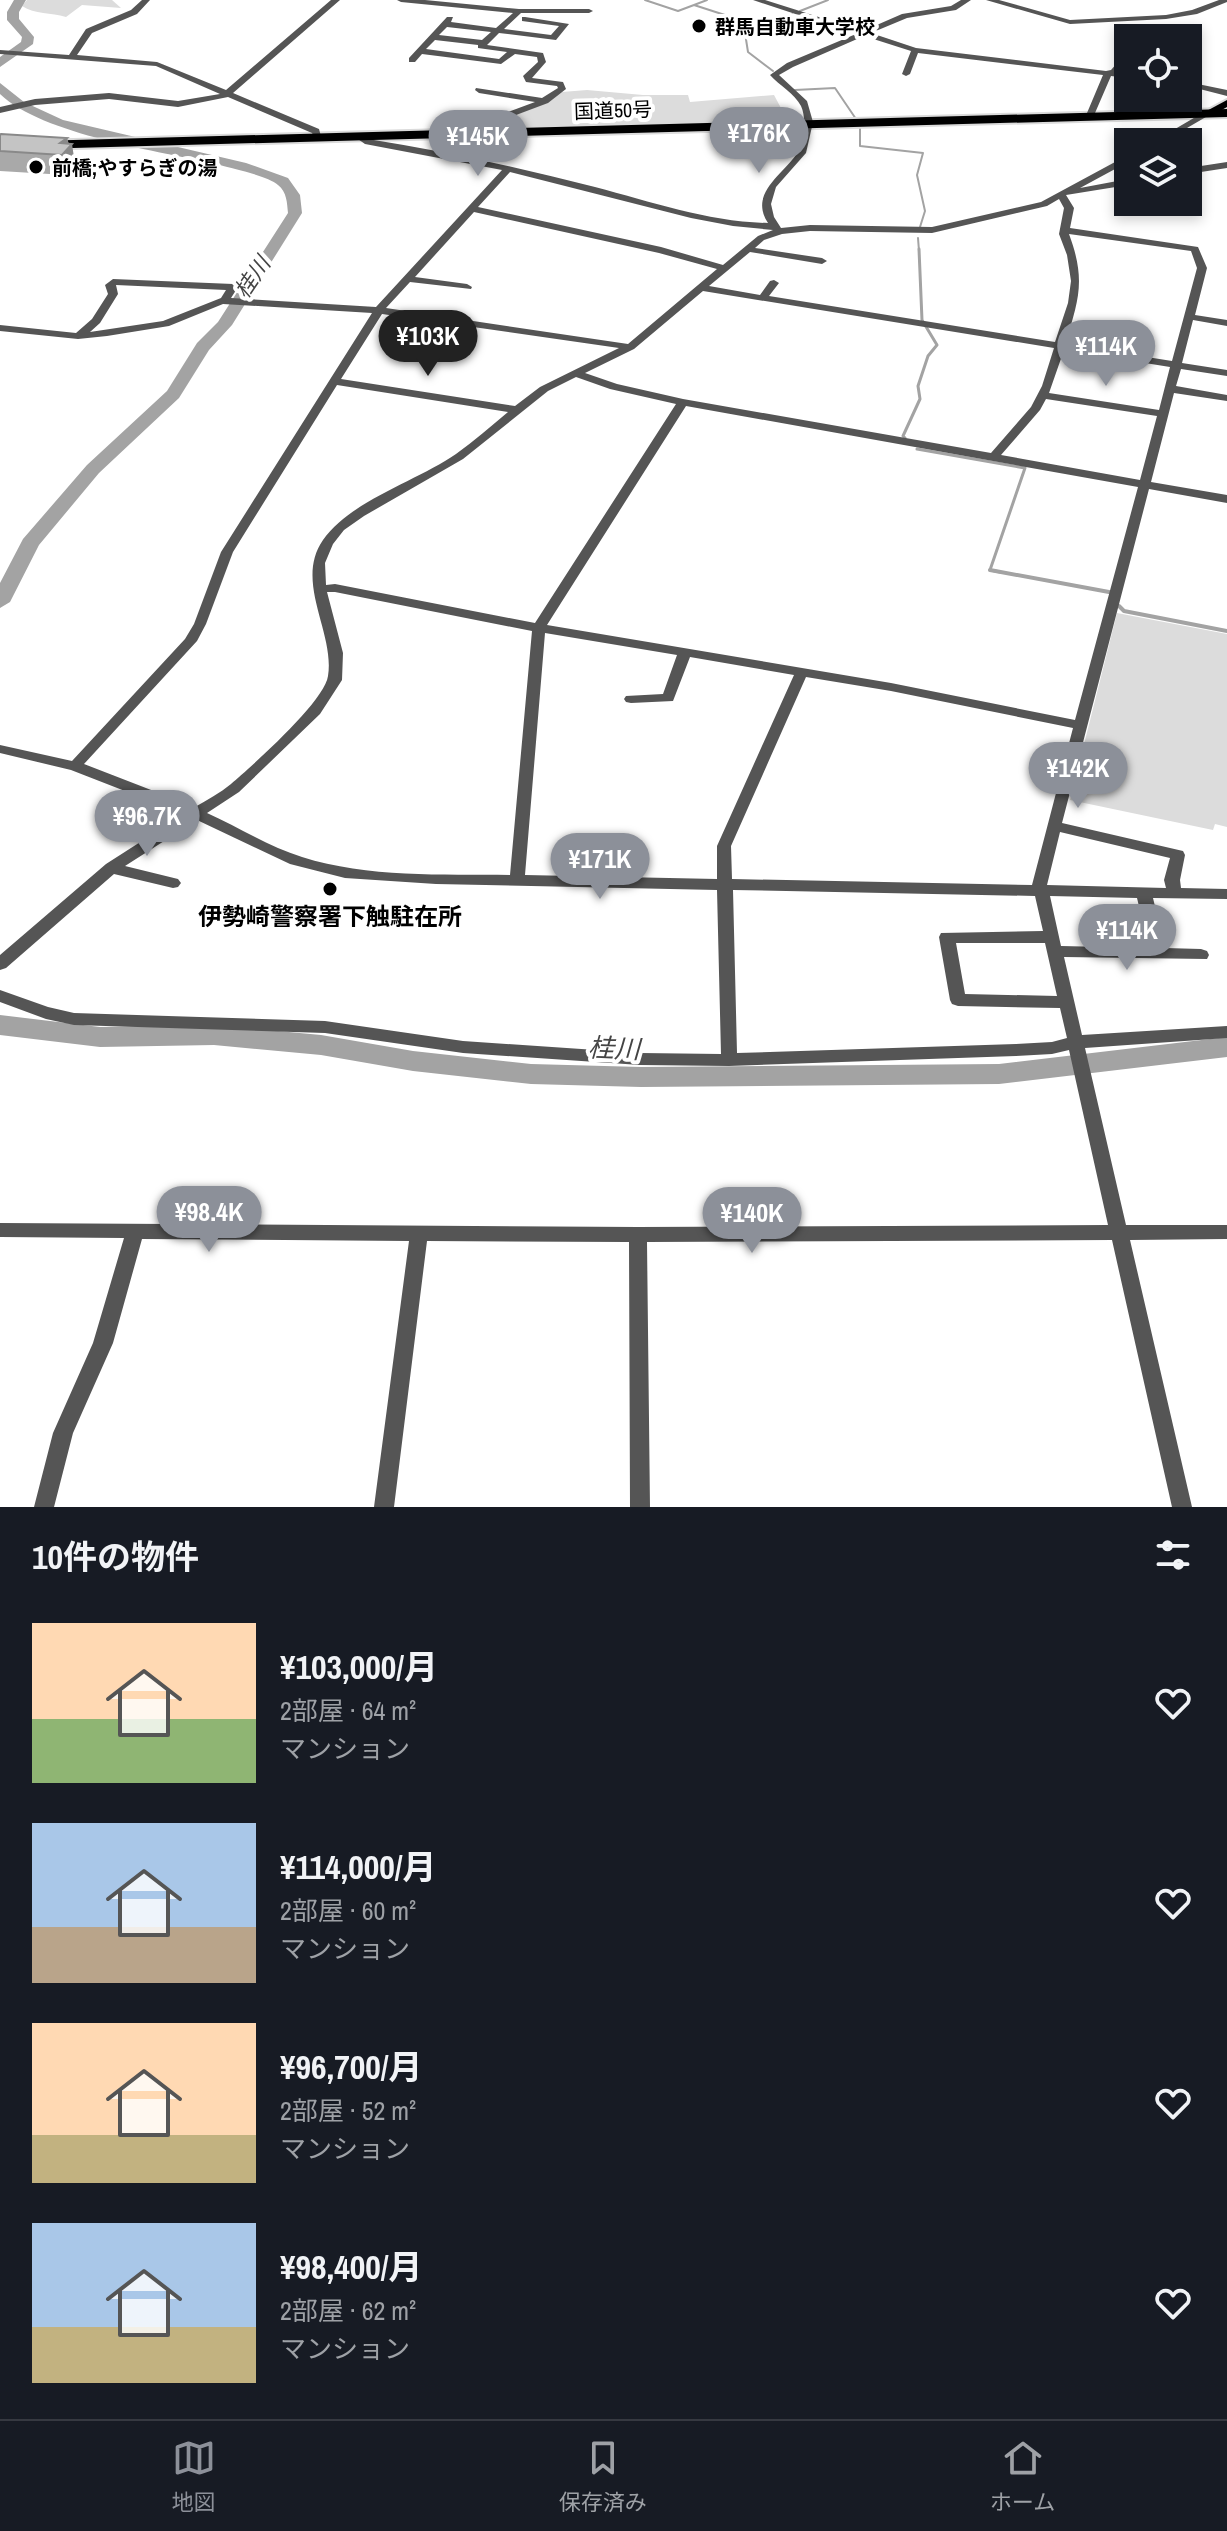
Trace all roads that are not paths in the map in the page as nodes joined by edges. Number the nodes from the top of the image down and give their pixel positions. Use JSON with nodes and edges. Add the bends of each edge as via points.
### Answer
{"nodes":[{"id":1,"x":146,"y":0,"type":"edge"},
{"id":2,"x":336,"y":0,"type":"edge"},
{"id":3,"x":401,"y":0,"type":"edge"},
{"id":4,"x":757,"y":0,"type":"edge"},
{"id":5,"x":967,"y":0,"type":"edge"},
{"id":6,"x":990,"y":0,"type":"edge"},
{"id":7,"x":1226,"y":0,"type":"edge"},
{"id":8,"x":1215,"y":3,"type":"junction"},
{"id":9,"x":460,"y":5,"type":"junction"},
{"id":10,"x":1227,"y":7,"type":"edge"},
{"id":11,"x":491,"y":8,"type":"junction"},
{"id":12,"x":589,"y":11,"type":"dead end"},
{"id":13,"x":516,"y":14,"type":"junction"},
{"id":14,"x":1133,"y":20,"type":"junction"},
{"id":15,"x":446,"y":24,"type":"junction"},
{"id":16,"x":1132,"y":24,"type":"edge"},
{"id":17,"x":472,"y":27,"type":"junction"},
{"id":18,"x":498,"y":30,"type":"junction"},
{"id":19,"x":863,"y":33,"type":"junction"},
{"id":20,"x":433,"y":37,"type":"junction"},
{"id":21,"x":544,"y":37,"type":"junction"},
{"id":22,"x":484,"y":43,"type":"junction"},
{"id":23,"x":915,"y":50,"type":"junction"},
{"id":24,"x":421,"y":51,"type":"junction"},
{"id":25,"x":513,"y":51,"type":"junction"},
{"id":26,"x":3,"y":52,"type":"edge"},
{"id":27,"x":526,"y":53,"type":"junction"},
{"id":28,"x":72,"y":57,"type":"junction"},
{"id":29,"x":412,"y":60,"type":"dead end"},
{"id":30,"x":501,"y":62,"type":"junction"},
{"id":31,"x":493,"y":69,"type":"dead end"},
{"id":32,"x":1114,"y":70,"type":"edge"},
{"id":33,"x":1111,"y":72,"type":"junction"},
{"id":34,"x":1114,"y":73,"type":"edge"},
{"id":35,"x":906,"y":74,"type":"dead end"},
{"id":36,"x":1202,"y":87,"type":"edge"},
{"id":37,"x":479,"y":90,"type":"dead end"},
{"id":38,"x":1227,"y":93,"type":"edge"},
{"id":39,"x":229,"y":94,"type":"junction"},
{"id":40,"x":545,"y":101,"type":"junction"},
{"id":41,"x":1227,"y":103,"type":"edge"},
{"id":42,"x":0,"y":110,"type":"edge"},
{"id":43,"x":1227,"y":113,"type":"edge"},
{"id":44,"x":1207,"y":114,"type":"junction"},
{"id":45,"x":1093,"y":117,"type":"junction"},
{"id":46,"x":808,"y":125,"type":"junction"},
{"id":47,"x":1182,"y":128,"type":"edge"},
{"id":48,"x":457,"y":134,"type":"junction"},
{"id":49,"x":359,"y":137,"type":"junction"},
{"id":50,"x":319,"y":138,"type":"junction"},
{"id":51,"x":0,"y":147,"type":"edge"},
{"id":52,"x":1114,"y":165,"type":"edge"},
{"id":53,"x":1227,"y":165,"type":"edge"},
{"id":54,"x":508,"y":169,"type":"junction"},
{"id":55,"x":1202,"y":169,"type":"edge"},
{"id":56,"x":1114,"y":184,"type":"edge"},
{"id":57,"x":1064,"y":192,"type":"junction"},
{"id":58,"x":472,"y":209,"type":"junction"},
{"id":59,"x":777,"y":229,"type":"junction"},
{"id":60,"x":1064,"y":230,"type":"junction"},
{"id":61,"x":746,"y":249,"type":"junction"},
{"id":62,"x":791,"y":257,"type":"junction"},
{"id":63,"x":822,"y":261,"type":"dead end"},
{"id":64,"x":784,"y":267,"type":"dead end"},
{"id":65,"x":724,"y":268,"type":"junction"},
{"id":66,"x":407,"y":279,"type":"junction"},
{"id":67,"x":774,"y":283,"type":"dead end"},
{"id":68,"x":467,"y":287,"type":"dead end"},
{"id":69,"x":700,"y":288,"type":"junction"},
{"id":70,"x":762,"y":299,"type":"junction"},
{"id":71,"x":227,"y":301,"type":"junction"},
{"id":72,"x":379,"y":310,"type":"junction"},
{"id":73,"x":1191,"y":317,"type":"junction"},
{"id":74,"x":1227,"y":323,"type":"edge"},
{"id":75,"x":0,"y":328,"type":"edge"},
{"id":76,"x":78,"y":336,"type":"junction"},
{"id":77,"x":630,"y":347,"type":"junction"},
{"id":78,"x":1059,"y":347,"type":"junction"},
{"id":79,"x":1178,"y":365,"type":"junction"},
{"id":80,"x":1227,"y":373,"type":"edge"},
{"id":81,"x":577,"y":374,"type":"junction"},
{"id":82,"x":334,"y":381,"type":"junction"},
{"id":83,"x":1172,"y":389,"type":"junction"},
{"id":84,"x":1042,"y":395,"type":"junction"},
{"id":85,"x":1227,"y":398,"type":"edge"},
{"id":86,"x":683,"y":402,"type":"junction"},
{"id":87,"x":517,"y":410,"type":"junction"},
{"id":88,"x":1164,"y":414,"type":"junction"},
{"id":89,"x":993,"y":458,"type":"junction"},
{"id":90,"x":1147,"y":485,"type":"junction"},
{"id":91,"x":1227,"y":499,"type":"edge"},
{"id":92,"x":320,"y":589,"type":"junction"},
{"id":93,"x":539,"y":628,"type":"junction"},
{"id":94,"x":685,"y":652,"type":"junction"},
{"id":95,"x":802,"y":672,"type":"junction"},
{"id":96,"x":631,"y":699,"type":"dead end"},
{"id":97,"x":1080,"y":725,"type":"junction"},
{"id":98,"x":0,"y":749,"type":"edge"},
{"id":99,"x":75,"y":766,"type":"junction"},
{"id":100,"x":195,"y":813,"type":"junction"},
{"id":101,"x":1054,"y":826,"type":"junction"},
{"id":102,"x":111,"y":868,"type":"junction"},
{"id":103,"x":517,"y":880,"type":"junction"},
{"id":104,"x":173,"y":883,"type":"dead end"},
{"id":105,"x":724,"y":884,"type":"junction"},
{"id":106,"x":1040,"y":891,"type":"junction"},
{"id":107,"x":1144,"y":893,"type":"junction"},
{"id":108,"x":1174,"y":893,"type":"junction"},
{"id":109,"x":1227,"y":894,"type":"edge"},
{"id":110,"x":1052,"y":944,"type":"junction"},
{"id":111,"x":1158,"y":953,"type":"junction"},
{"id":112,"x":1201,"y":955,"type":"dead end"},
{"id":113,"x":0,"y":964,"type":"edge"},
{"id":114,"x":0,"y":996,"type":"edge"},
{"id":115,"x":1066,"y":1002,"type":"junction"},
{"id":116,"x":1227,"y":1032,"type":"edge"},
{"id":117,"x":1077,"y":1045,"type":"junction"},
{"id":118,"x":729,"y":1060,"type":"junction"},
{"id":119,"x":0,"y":1230,"type":"edge"},
{"id":120,"x":135,"y":1232,"type":"junction"},
{"id":121,"x":1118,"y":1232,"type":"junction"},
{"id":122,"x":1227,"y":1232,"type":"edge"},
{"id":123,"x":419,"y":1235,"type":"junction"},
{"id":124,"x":638,"y":1235,"type":"junction"},
{"id":125,"x":44,"y":1507,"type":"edge"},
{"id":126,"x":384,"y":1507,"type":"edge"},
{"id":127,"x":640,"y":1507,"type":"edge"},
{"id":128,"x":1182,"y":1507,"type":"edge"}],
"edges":[{"from":1,"to":28,"type":"street","via":[[134,12],[89,31]]},
{"from":2,"to":39,"type":"street"},
{"from":3,"to":9,"type":"street"},
{"from":4,"to":19,"type":"street"},
{"from":5,"to":19,"type":"street"},
{"from":6,"to":14,"type":"street","via":[[1067,22]]},
{"from":7,"to":8,"type":"street"},
{"from":8,"to":10,"type":"street"},
{"from":8,"to":14,"type":"street","via":[[1188,14]]},
{"from":9,"to":11,"type":"street"},
{"from":9,"to":15,"type":"street"},
{"from":11,"to":13,"type":"street"},
{"from":11,"to":17,"type":"street"},
{"from":12,"to":13,"type":"street"},
{"from":13,"to":18,"type":"street"},
{"from":13,"to":21,"type":"street","via":[[565,24],[557,37]]},
{"from":14,"to":16,"type":"street"},
{"from":15,"to":17,"type":"street"},
{"from":15,"to":20,"type":"street"},
{"from":17,"to":18,"type":"street"},
{"from":18,"to":21,"type":"street"},
{"from":18,"to":22,"type":"street"},
{"from":19,"to":23,"type":"street"},
{"from":19,"to":46,"type":"street","via":[[774,75],[804,103]]},
{"from":20,"to":22,"type":"street"},
{"from":20,"to":24,"type":"street"},
{"from":21,"to":27,"type":"street"},
{"from":22,"to":25,"type":"street","via":[[483,47]]},
{"from":23,"to":33,"type":"street"},
{"from":23,"to":35,"type":"street"},
{"from":24,"to":29,"type":"street"},
{"from":24,"to":30,"type":"street"},
{"from":25,"to":27,"type":"street"},
{"from":25,"to":30,"type":"street"},
{"from":26,"to":28,"type":"street"},
{"from":27,"to":40,"type":"street","via":[[542,56],[529,80],[562,85]]},
{"from":28,"to":39,"type":"street","via":[[157,64]]},
{"from":30,"to":31,"type":"street"},
{"from":32,"to":33,"type":"street"},
{"from":33,"to":34,"type":"street"},
{"from":33,"to":45,"type":"street"},
{"from":36,"to":38,"type":"street"},
{"from":37,"to":40,"type":"street"},
{"from":39,"to":42,"type":"street","via":[[178,104],[109,96]]},
{"from":39,"to":50,"type":"street","via":[[316,131]]},
{"from":40,"to":48,"type":"street"},
{"from":41,"to":44,"type":"main road"},
{"from":43,"to":44,"type":"highway","name":"国道50号"},
{"from":44,"to":45,"type":"highway","name":"国道50号"},
{"from":44,"to":47,"type":"street"},
{"from":45,"to":46,"type":"highway","name":"国道50号"},
{"from":46,"to":48,"type":"highway","name":"国道50号"},
{"from":46,"to":59,"type":"street","via":[[802,153],[770,191],[766,204]]},
{"from":48,"to":49,"type":"highway","name":"国道50号"},
{"from":49,"to":50,"type":"highway","name":"国道50号"},
{"from":49,"to":54,"type":"street"},
{"from":50,"to":51,"type":"highway","name":"国道50号"},
{"from":52,"to":57,"type":"street"},
{"from":53,"to":55,"type":"street"},
{"from":54,"to":58,"type":"street"},
{"from":54,"to":59,"type":"street","via":[[722,221]]},
{"from":56,"to":57,"type":"street"},
{"from":57,"to":59,"type":"street","via":[[1031,208],[932,230]]},
{"from":57,"to":60,"type":"street","via":[[1069,208]]},
{"from":58,"to":65,"type":"street"},
{"from":58,"to":66,"type":"street"},
{"from":59,"to":61,"type":"street"},
{"from":60,"to":73,"type":"street","via":[[1195,249],[1203,271]]},
{"from":60,"to":78,"type":"street","via":[[1076,281]]},
{"from":61,"to":62,"type":"street"},
{"from":61,"to":65,"type":"street"},
{"from":62,"to":63,"type":"street"},
{"from":62,"to":64,"type":"street"},
{"from":65,"to":69,"type":"street"},
{"from":66,"to":68,"type":"street"},
{"from":66,"to":72,"type":"street"},
{"from":67,"to":70,"type":"street"},
{"from":69,"to":70,"type":"street"},
{"from":69,"to":77,"type":"street"},
{"from":70,"to":78,"type":"street"},
{"from":71,"to":72,"type":"street"},
{"from":71,"to":76,"type":"street","via":[[165,324]]},
{"from":71,"to":76,"type":"street","via":[[233,287],[113,282],[106,307]]},
{"from":72,"to":77,"type":"street"},
{"from":72,"to":82,"type":"street"},
{"from":73,"to":74,"type":"street"},
{"from":73,"to":79,"type":"street"},
{"from":75,"to":76,"type":"street"},
{"from":77,"to":81,"type":"street"},
{"from":78,"to":79,"type":"street"},
{"from":78,"to":84,"type":"street"},
{"from":79,"to":80,"type":"street"},
{"from":79,"to":83,"type":"street"},
{"from":81,"to":86,"type":"street"},
{"from":81,"to":87,"type":"street","via":[[544,389]]},
{"from":82,"to":87,"type":"street"},
{"from":82,"to":99,"type":"street","via":[[227,552],[190,641]]},
{"from":83,"to":85,"type":"street"},
{"from":83,"to":88,"type":"street"},
{"from":84,"to":88,"type":"street"},
{"from":84,"to":89,"type":"street"},
{"from":86,"to":89,"type":"street"},
{"from":86,"to":93,"type":"street"},
{"from":87,"to":92,"type":"street","via":[[459,457],[340,527],[322,553]]},
{"from":88,"to":90,"type":"street"},
{"from":89,"to":90,"type":"street"},
{"from":90,"to":91,"type":"street"},
{"from":90,"to":97,"type":"street"},
{"from":92,"to":93,"type":"street"},
{"from":92,"to":100,"type":"street","via":[[335,643],[335,680],[315,711],[244,779]]},
{"from":93,"to":94,"type":"street"},
{"from":93,"to":103,"type":"street"},
{"from":94,"to":95,"type":"street"},
{"from":94,"to":96,"type":"street","via":[[668,698]]},
{"from":95,"to":97,"type":"street"},
{"from":95,"to":105,"type":"street","via":[[725,842]]},
{"from":97,"to":101,"type":"street"},
{"from":98,"to":99,"type":"street"},
{"from":99,"to":100,"type":"street"},
{"from":100,"to":102,"type":"street"},
{"from":100,"to":103,"type":"street","via":[[295,860],[332,871]]},
{"from":101,"to":106,"type":"street"},
{"from":101,"to":108,"type":"street","via":[[1178,855]]},
{"from":102,"to":104,"type":"street"},
{"from":102,"to":113,"type":"street"},
{"from":103,"to":105,"type":"street"},
{"from":105,"to":106,"type":"street"},
{"from":105,"to":118,"type":"street"},
{"from":106,"to":107,"type":"street"},
{"from":106,"to":110,"type":"street"},
{"from":107,"to":108,"type":"street"},
{"from":107,"to":111,"type":"street"},
{"from":108,"to":109,"type":"street"},
{"from":110,"to":111,"type":"street"},
{"from":110,"to":115,"type":"street"},
{"from":110,"to":115,"type":"street","via":[[947,937],[958,1000]]},
{"from":111,"to":112,"type":"street"},
{"from":114,"to":118,"type":"street","via":[[46,1013],[103,1022],[325,1027],[463,1047]]},
{"from":115,"to":117,"type":"street"},
{"from":116,"to":117,"type":"street"},
{"from":117,"to":118,"type":"street"},
{"from":117,"to":121,"type":"street"},
{"from":119,"to":120,"type":"street"},
{"from":120,"to":123,"type":"street"},
{"from":120,"to":125,"type":"street","via":[[103,1343],[63,1433]]},
{"from":121,"to":122,"type":"street"},
{"from":121,"to":124,"type":"street"},
{"from":121,"to":128,"type":"street"},
{"from":123,"to":124,"type":"street"},
{"from":123,"to":126,"type":"street"},
{"from":124,"to":127,"type":"street"}]}
